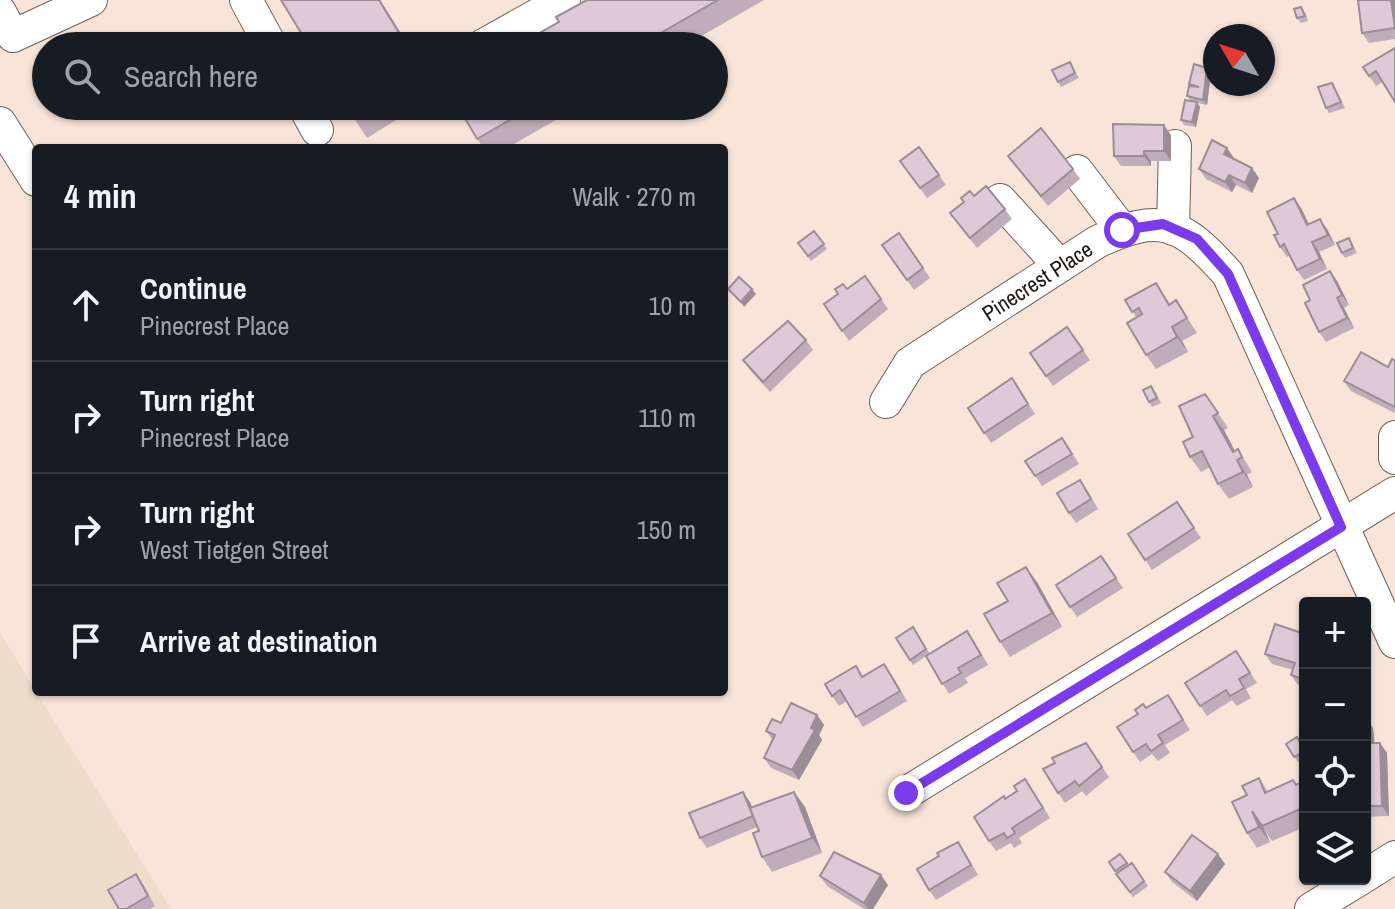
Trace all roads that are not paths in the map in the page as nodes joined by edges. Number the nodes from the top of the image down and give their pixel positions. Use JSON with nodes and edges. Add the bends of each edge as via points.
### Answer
{"nodes":[{"id":1,"x":91,"y":0,"type":"edge"},
{"id":2,"x":246,"y":0,"type":"edge"},
{"id":3,"x":564,"y":0,"type":"edge"},
{"id":4,"x":4,"y":31,"type":"edge"},
{"id":5,"x":263,"y":32,"type":"edge"},
{"id":6,"x":507,"y":32,"type":"edge"},
{"id":7,"x":0,"y":123,"type":"edge"},
{"id":8,"x":1175,"y":146,"type":"dead end"},
{"id":9,"x":1077,"y":171,"type":"dead end"},
{"id":10,"x":32,"y":174,"type":"edge"},
{"id":11,"x":1000,"y":200,"type":"edge"},
{"id":12,"x":1173,"y":229,"type":"junction"},
{"id":13,"x":1122,"y":230,"type":"junction"},
{"id":14,"x":1060,"y":266,"type":"junction"},
{"id":15,"x":886,"y":402,"type":"dead end"},
{"id":16,"x":1395,"y":437,"type":"edge"},
{"id":17,"x":1395,"y":458,"type":"edge"},
{"id":18,"x":1395,"y":493,"type":"edge"},
{"id":19,"x":1341,"y":527,"type":"junction"},
{"id":20,"x":1395,"y":642,"type":"edge"},
{"id":21,"x":906,"y":793,"type":"dead end"},
{"id":22,"x":1395,"y":857,"type":"edge"},
{"id":23,"x":1371,"y":872,"type":"edge"},
{"id":24,"x":1350,"y":885,"type":"edge"},
{"id":25,"x":1311,"y":909,"type":"edge"}],
"edges":[{"from":1,"to":4,"type":"street"},
{"from":2,"to":5,"type":"street"},
{"from":3,"to":6,"type":"street"},
{"from":7,"to":10,"type":"street"},
{"from":8,"to":12,"type":"street"},
{"from":9,"to":13,"type":"street"},
{"from":11,"to":14,"type":"street"},
{"from":12,"to":13,"type":"street","name":"Pinecrest Place","via":[[1163,224]]},
{"from":12,"to":19,"type":"street","via":[[1197,239],[1228,274]]},
{"from":13,"to":14,"type":"street","name":"Pinecrest Place"},
{"from":14,"to":15,"type":"street","name":"Pinecrest Place","via":[[910,363]]},
{"from":16,"to":17,"type":"street"},
{"from":18,"to":19,"type":"street"},
{"from":19,"to":20,"type":"street"},
{"from":19,"to":21,"type":"street"},
{"from":22,"to":23,"type":"street"},
{"from":24,"to":25,"type":"street"}]}
